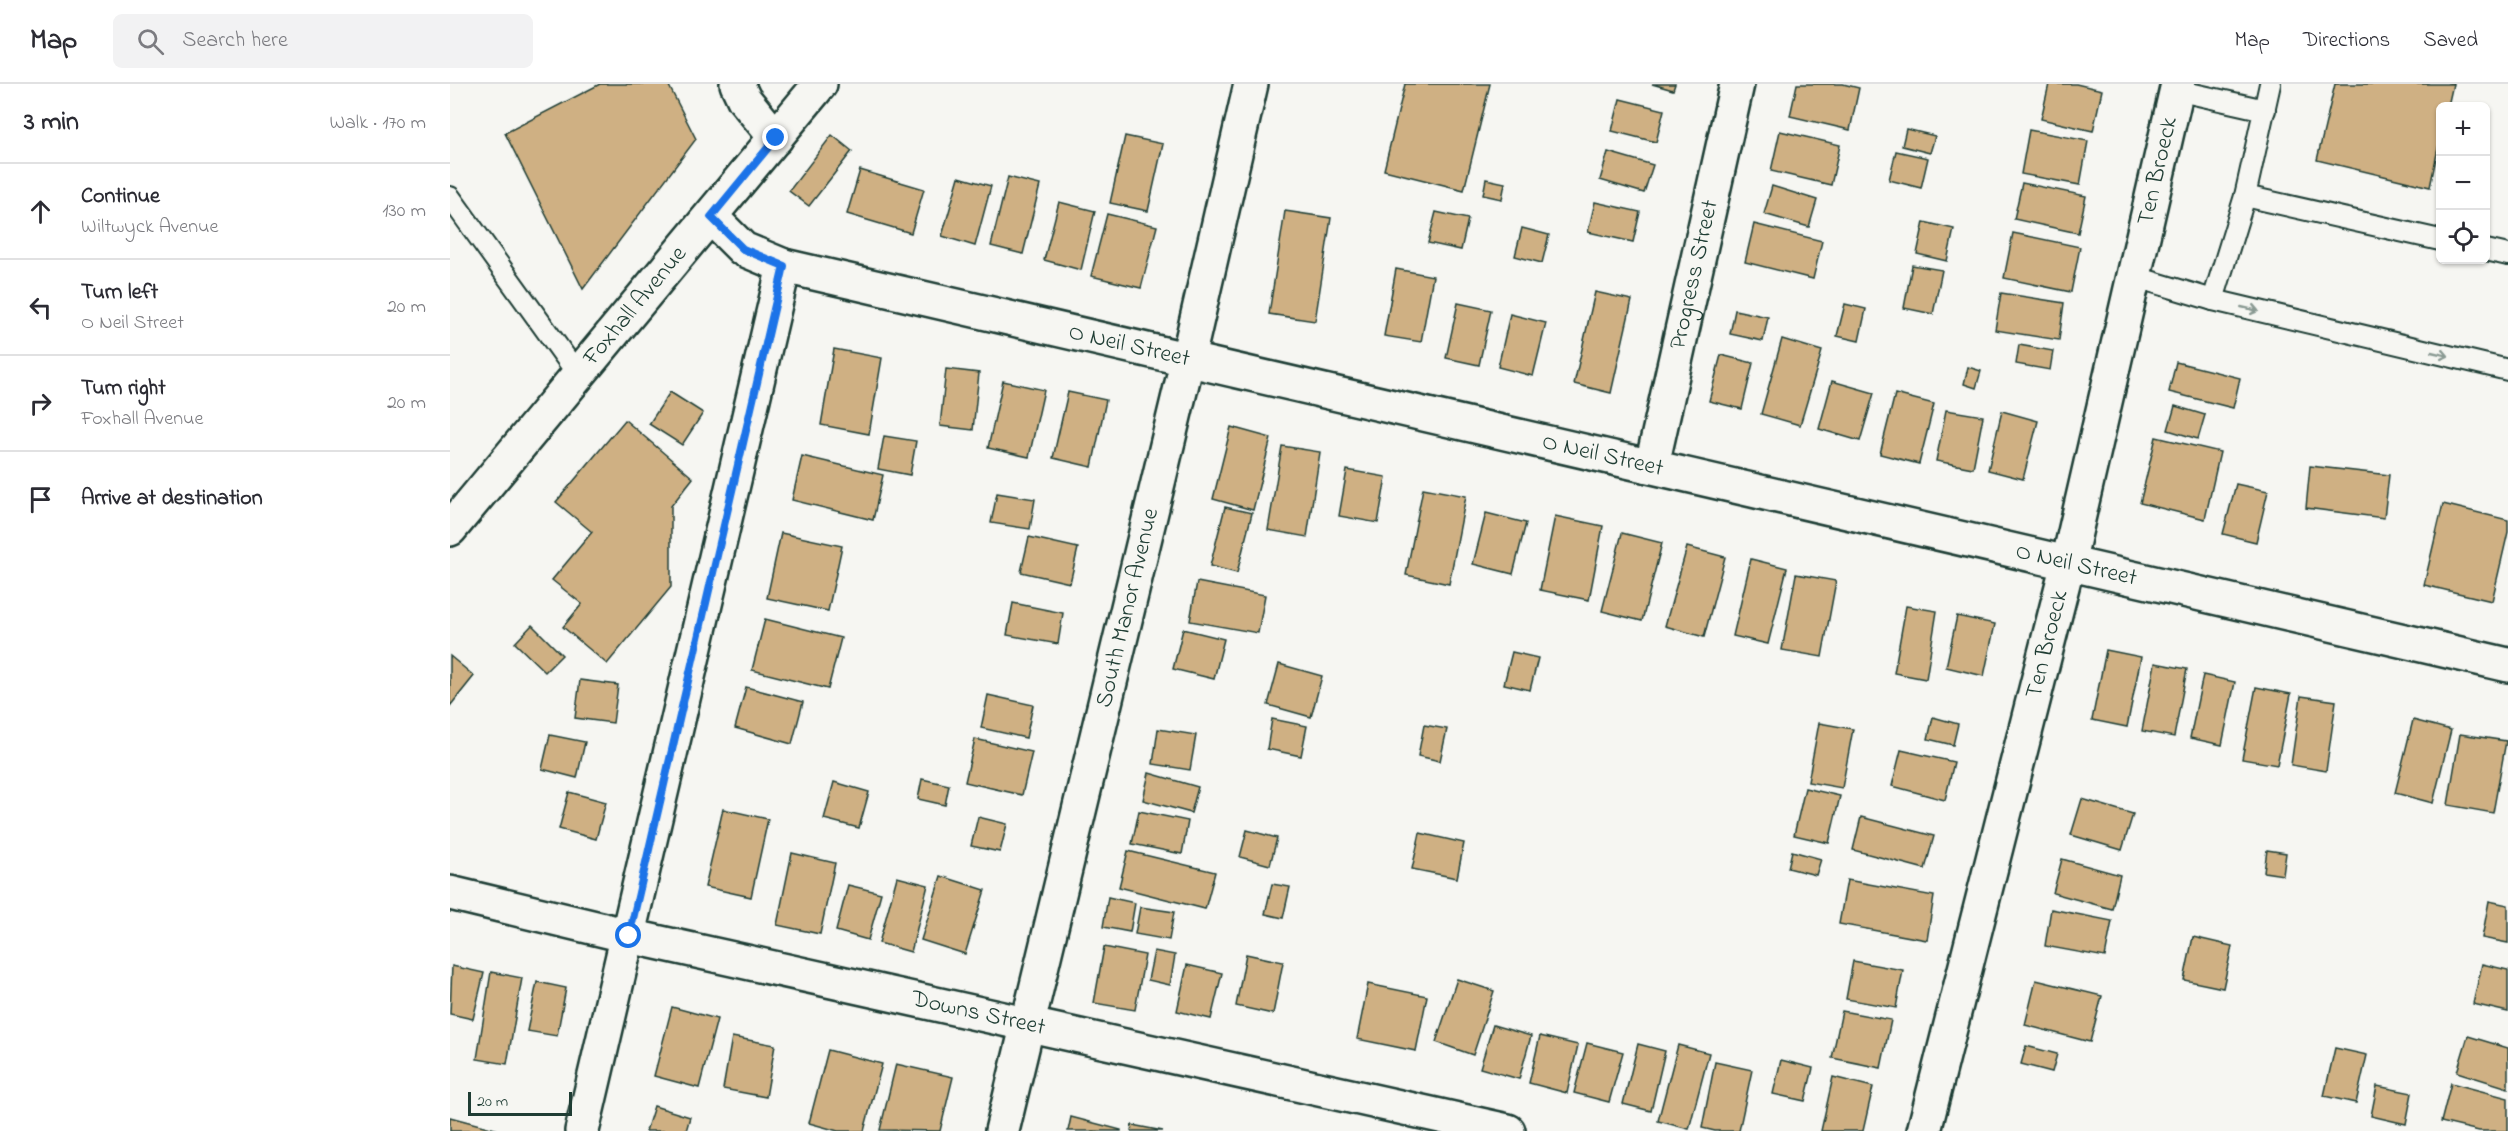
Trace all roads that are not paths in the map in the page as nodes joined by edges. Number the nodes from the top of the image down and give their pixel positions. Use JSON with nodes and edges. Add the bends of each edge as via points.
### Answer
{"nodes":[{"id":1,"x":737,"y":84,"type":"edge"},
{"id":2,"x":820,"y":84,"type":"edge"},
{"id":3,"x":1251,"y":84,"type":"edge"},
{"id":4,"x":1737,"y":84,"type":"edge"},
{"id":5,"x":2270,"y":84,"type":"edge"},
{"id":6,"x":2177,"y":87,"type":"edge"},
{"id":7,"x":2265,"y":110,"type":"junction"},
{"id":8,"x":776,"y":138,"type":"junction"},
{"id":9,"x":2245,"y":196,"type":"junction"},
{"id":10,"x":450,"y":197,"type":"edge"},
{"id":11,"x":711,"y":217,"type":"junction"},
{"id":12,"x":2436,"y":239,"type":"edge"},
{"id":13,"x":2490,"y":251,"type":"edge"},
{"id":14,"x":2508,"y":255,"type":"edge"},
{"id":15,"x":784,"y":266,"type":"junction"},
{"id":16,"x":2133,"y":276,"type":"junction"},
{"id":17,"x":2213,"y":300,"type":"junction"},
{"id":18,"x":1188,"y":358,"type":"junction"},
{"id":19,"x":2508,"y":370,"type":"edge"},
{"id":20,"x":579,"y":375,"type":"junction"},
{"id":21,"x":1652,"y":465,"type":"junction"},
{"id":22,"x":450,"y":529,"type":"edge"},
{"id":23,"x":2068,"y":563,"type":"junction"},
{"id":24,"x":2508,"y":666,"type":"edge"},
{"id":25,"x":450,"y":893,"type":"edge"},
{"id":26,"x":629,"y":936,"type":"junction"},
{"id":27,"x":1027,"y":1023,"type":"junction"},
{"id":28,"x":1495,"y":1130,"type":"edge"},
{"id":29,"x":582,"y":1131,"type":"edge"},
{"id":30,"x":1002,"y":1131,"type":"edge"},
{"id":31,"x":1924,"y":1131,"type":"edge"}],
"edges":[{"from":1,"to":8,"type":"street","via":[[744,99]]},
{"from":2,"to":8,"type":"street","name":"Foxhall Avenue"},
{"from":3,"to":18,"type":"street","name":"South Manor Avenue"},
{"from":4,"to":21,"type":"street","name":"Progress Street"},
{"from":5,"to":7,"type":"lane"},
{"from":6,"to":7,"type":"lane"},
{"from":6,"to":16,"type":"street","name":"Ten Broeck"},
{"from":7,"to":9,"type":"lane"},
{"from":8,"to":11,"type":"street","name":"Foxhall Avenue"},
{"from":9,"to":12,"type":"lane"},
{"from":9,"to":17,"type":"lane"},
{"from":10,"to":20,"type":"lane"},
{"from":11,"to":15,"type":"street","name":"O Neil Street","via":[[743,249]]},
{"from":11,"to":20,"type":"street","name":"Foxhall Avenue"},
{"from":13,"to":14,"type":"lane"},
{"from":15,"to":18,"type":"street","name":"O Neil Street"},
{"from":15,"to":26,"type":"street"},
{"from":16,"to":17,"type":"lane"},
{"from":16,"to":23,"type":"street","name":"Ten Broeck"},
{"from":17,"to":19,"type":"lane","one_way":true},
{"from":18,"to":21,"type":"street","name":"O Neil Street"},
{"from":18,"to":27,"type":"street","name":"South Manor Avenue"},
{"from":20,"to":22,"type":"street","name":"Foxhall Avenue"},
{"from":21,"to":23,"type":"street","name":"O Neil Street"},
{"from":23,"to":24,"type":"street","name":"O Neil Street"},
{"from":23,"to":31,"type":"street","name":"Ten Broeck"},
{"from":25,"to":26,"type":"street","name":"Downs Street"},
{"from":26,"to":27,"type":"street","name":"Downs Street"},
{"from":26,"to":29,"type":"street"},
{"from":27,"to":28,"type":"street","name":"Downs Street"},
{"from":27,"to":30,"type":"street","name":"South Manor Avenue"}]}
